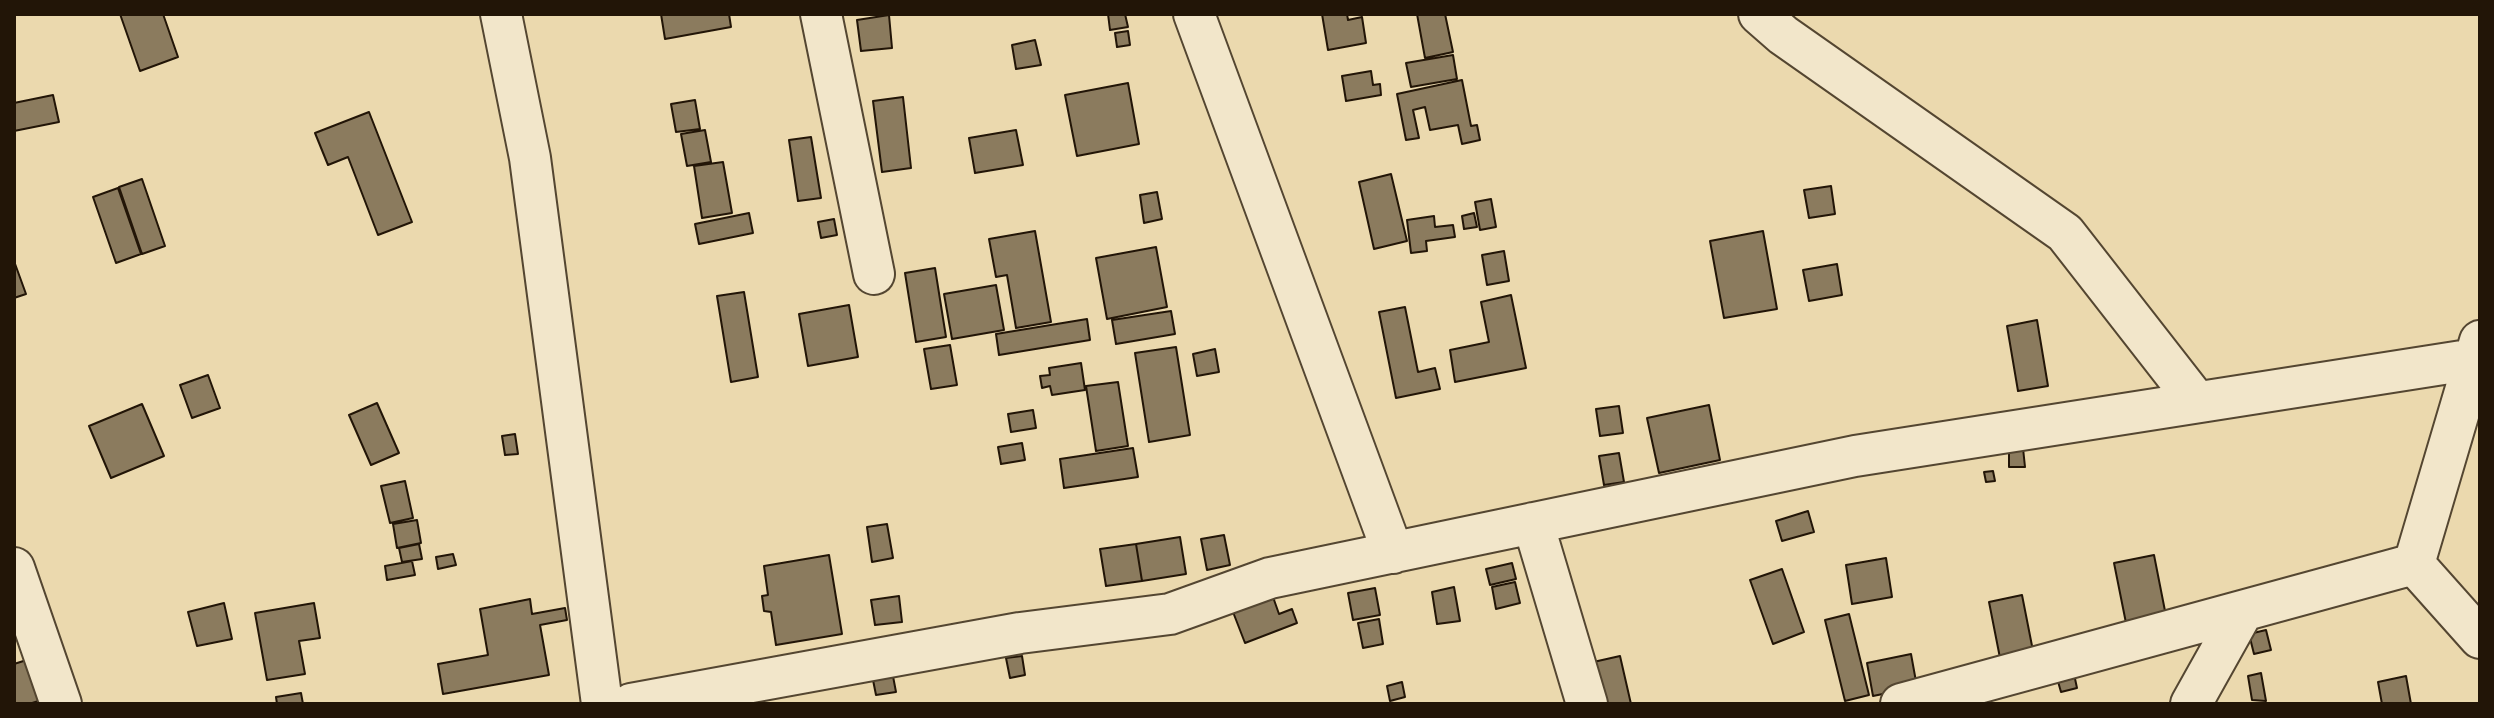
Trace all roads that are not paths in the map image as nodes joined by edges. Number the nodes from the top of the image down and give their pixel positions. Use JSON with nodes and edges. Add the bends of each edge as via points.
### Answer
{"nodes":[{"id":1,"x":501,"y":14,"type":"edge"},
{"id":2,"x":821,"y":14,"type":"edge"},
{"id":3,"x":1194,"y":14,"type":"edge"},
{"id":4,"x":1759,"y":14,"type":"edge"},
{"id":5,"x":874,"y":274,"type":"dead end"},
{"id":6,"x":2477,"y":350,"type":"edge"},
{"id":7,"x":2196,"y":401,"type":"junction"},
{"id":8,"x":1533,"y":523,"type":"junction"},
{"id":9,"x":1393,"y":553,"type":"junction"},
{"id":10,"x":2414,"y":564,"type":"junction"},
{"id":11,"x":14,"y":568,"type":"edge"},
{"id":12,"x":2243,"y":611,"type":"junction"},
{"id":13,"x":2480,"y":638,"type":"edge"},
{"id":14,"x":61,"y":704,"type":"edge"},
{"id":15,"x":602,"y":704,"type":"edge"},
{"id":16,"x":631,"y":704,"type":"edge"},
{"id":17,"x":1587,"y":704,"type":"edge"},
{"id":18,"x":1901,"y":704,"type":"edge"},
{"id":19,"x":2191,"y":704,"type":"edge"}],
"edges":[{"from":1,"to":15,"type":"street","via":[[530,158]]},
{"from":2,"to":5,"type":"street"},
{"from":3,"to":9,"type":"street"},
{"from":4,"to":7,"type":"street","via":[[2065,233]]},
{"from":6,"to":7,"type":"street"},
{"from":6,"to":10,"type":"street"},
{"from":7,"to":8,"type":"street","via":[[1855,456]]},
{"from":8,"to":9,"type":"street"},
{"from":8,"to":17,"type":"street"},
{"from":9,"to":16,"type":"street","via":[[1270,578],[1170,614],[1020,633]]},
{"from":10,"to":12,"type":"street"},
{"from":10,"to":13,"type":"street"},
{"from":11,"to":14,"type":"street"},
{"from":12,"to":18,"type":"street"},
{"from":12,"to":19,"type":"street"}]}
